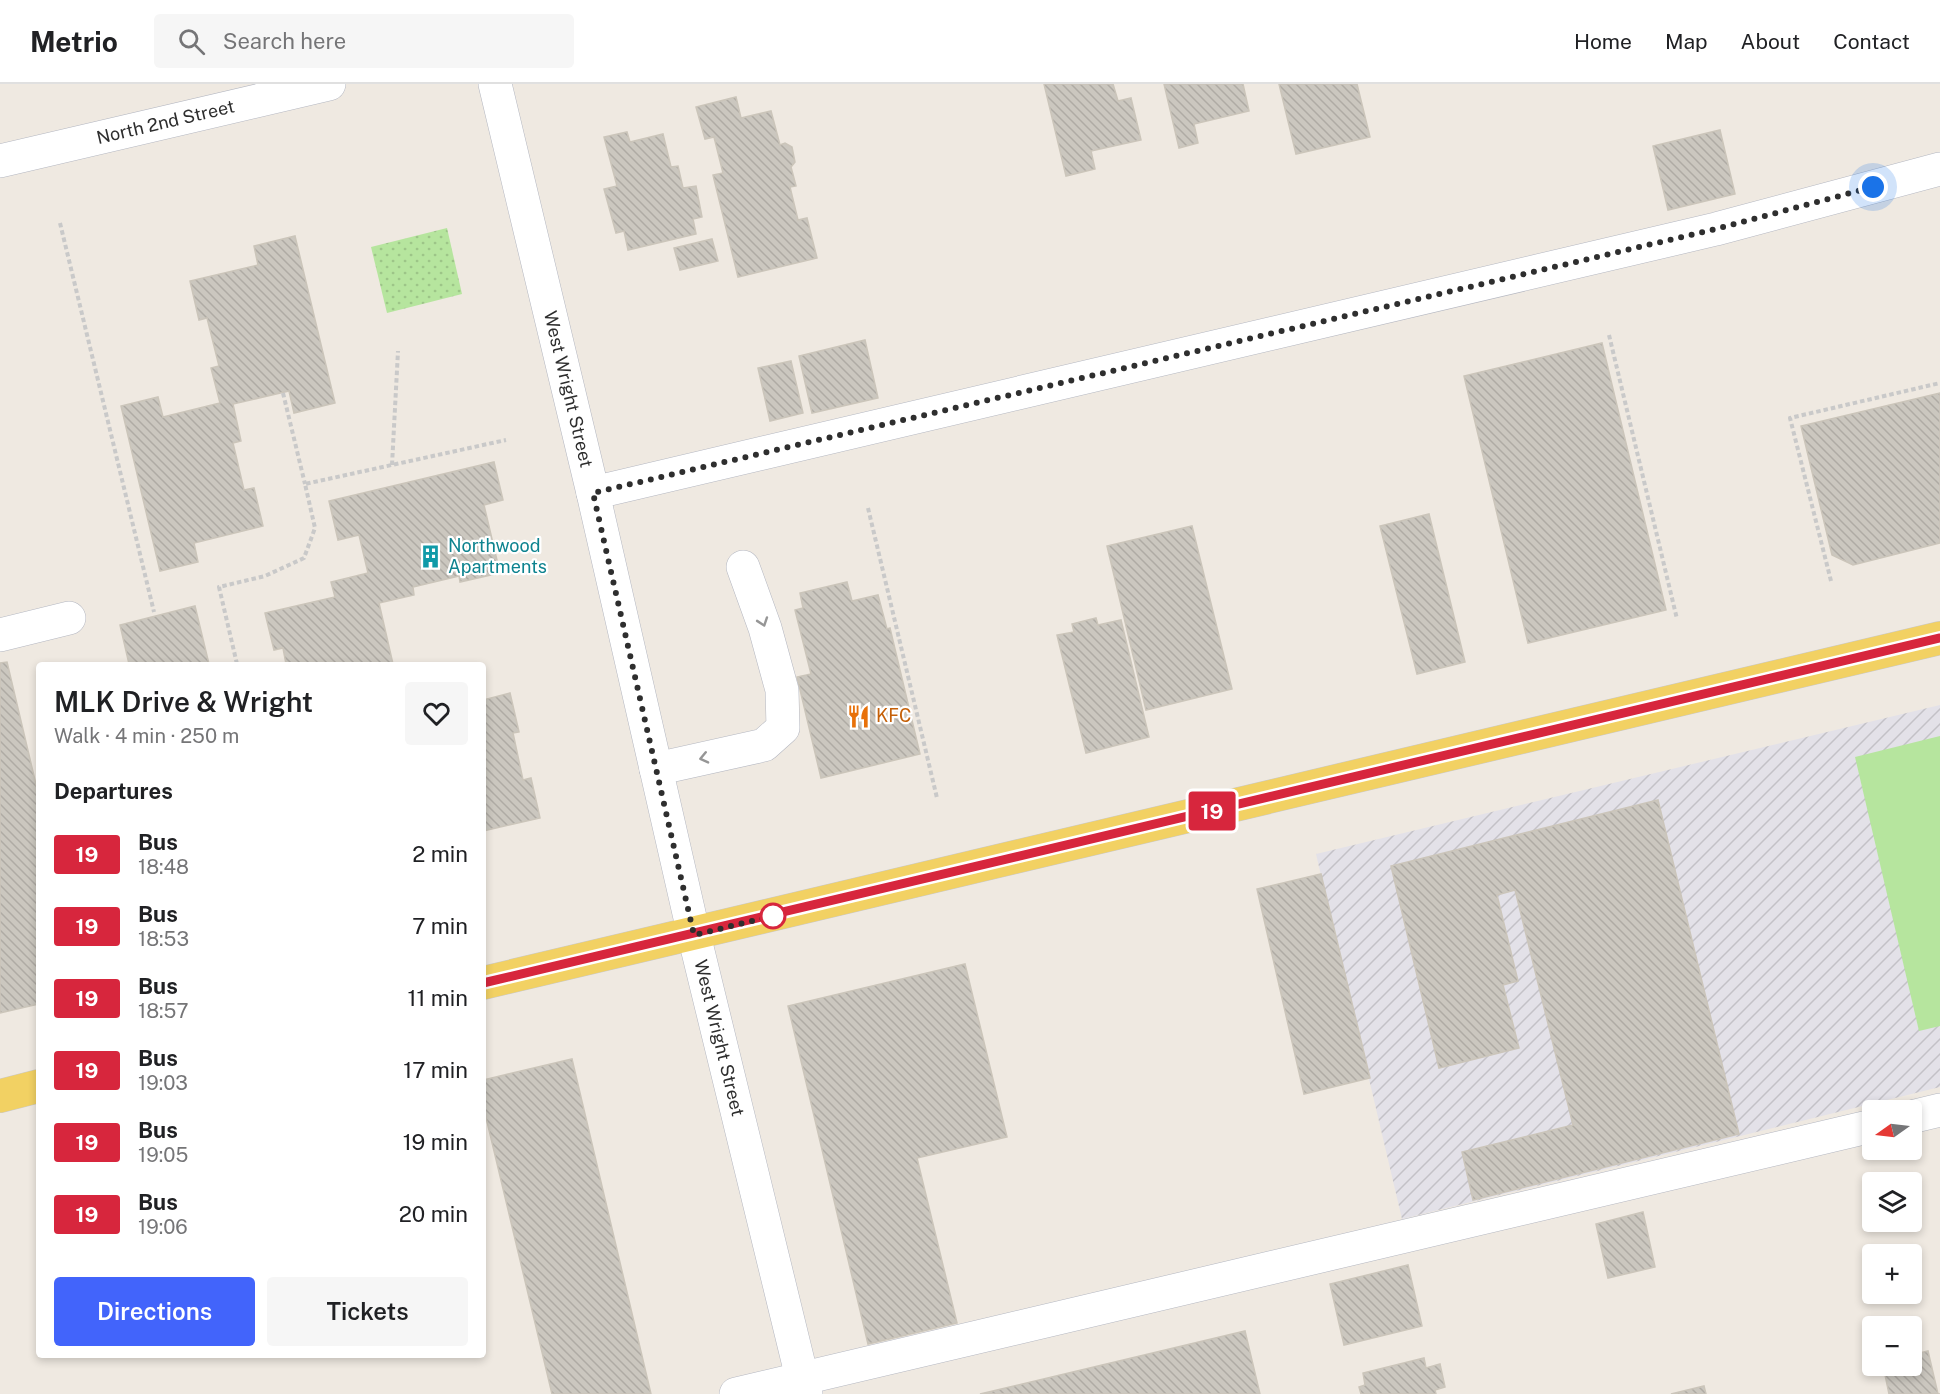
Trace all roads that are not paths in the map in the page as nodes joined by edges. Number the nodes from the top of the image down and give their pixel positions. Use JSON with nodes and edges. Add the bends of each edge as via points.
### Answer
{"nodes":[{"id":1,"x":329,"y":84,"type":"edge"},
{"id":2,"x":495,"y":84,"type":"edge"},
{"id":3,"x":0,"y":161,"type":"edge"},
{"id":4,"x":1940,"y":169,"type":"edge"},
{"id":5,"x":593,"y":493,"type":"junction"},
{"id":6,"x":743,"y":567,"type":"dead end"},
{"id":7,"x":69,"y":618,"type":"dead end"},
{"id":8,"x":0,"y":634,"type":"edge"},
{"id":9,"x":1940,"y":638,"type":"edge"},
{"id":10,"x":656,"y":769,"type":"junction"},
{"id":11,"x":694,"y":935,"type":"junction"},
{"id":12,"x":486,"y":982,"type":"edge"},
{"id":13,"x":36,"y":1087,"type":"edge"},
{"id":14,"x":0,"y":1096,"type":"edge"},
{"id":15,"x":1940,"y":1110,"type":"edge"},
{"id":16,"x":1922,"y":1114,"type":"edge"},
{"id":17,"x":1862,"y":1128,"type":"edge"},
{"id":18,"x":804,"y":1386,"type":"edge"},
{"id":19,"x":735,"y":1394,"type":"edge"}],
"edges":[{"from":1,"to":3,"type":"street","name":"North 2nd Street"},
{"from":2,"to":5,"type":"street","name":"West Wright Street"},
{"from":4,"to":5,"type":"street","via":[[1716,229]]},
{"from":5,"to":10,"type":"street","name":"West Wright Street"},
{"from":6,"to":10,"type":"street","one_way":true,"via":[[782,690],[783,728],[764,745]]},
{"from":7,"to":8,"type":"street"},
{"from":9,"to":11,"type":"main road"},
{"from":10,"to":11,"type":"street","name":"West Wright Street"},
{"from":11,"to":12,"type":"main road"},
{"from":11,"to":18,"type":"street","name":"West Wright Street"},
{"from":13,"to":14,"type":"main road"},
{"from":15,"to":16,"type":"street"},
{"from":17,"to":18,"type":"street"},
{"from":18,"to":19,"type":"street"}]}
